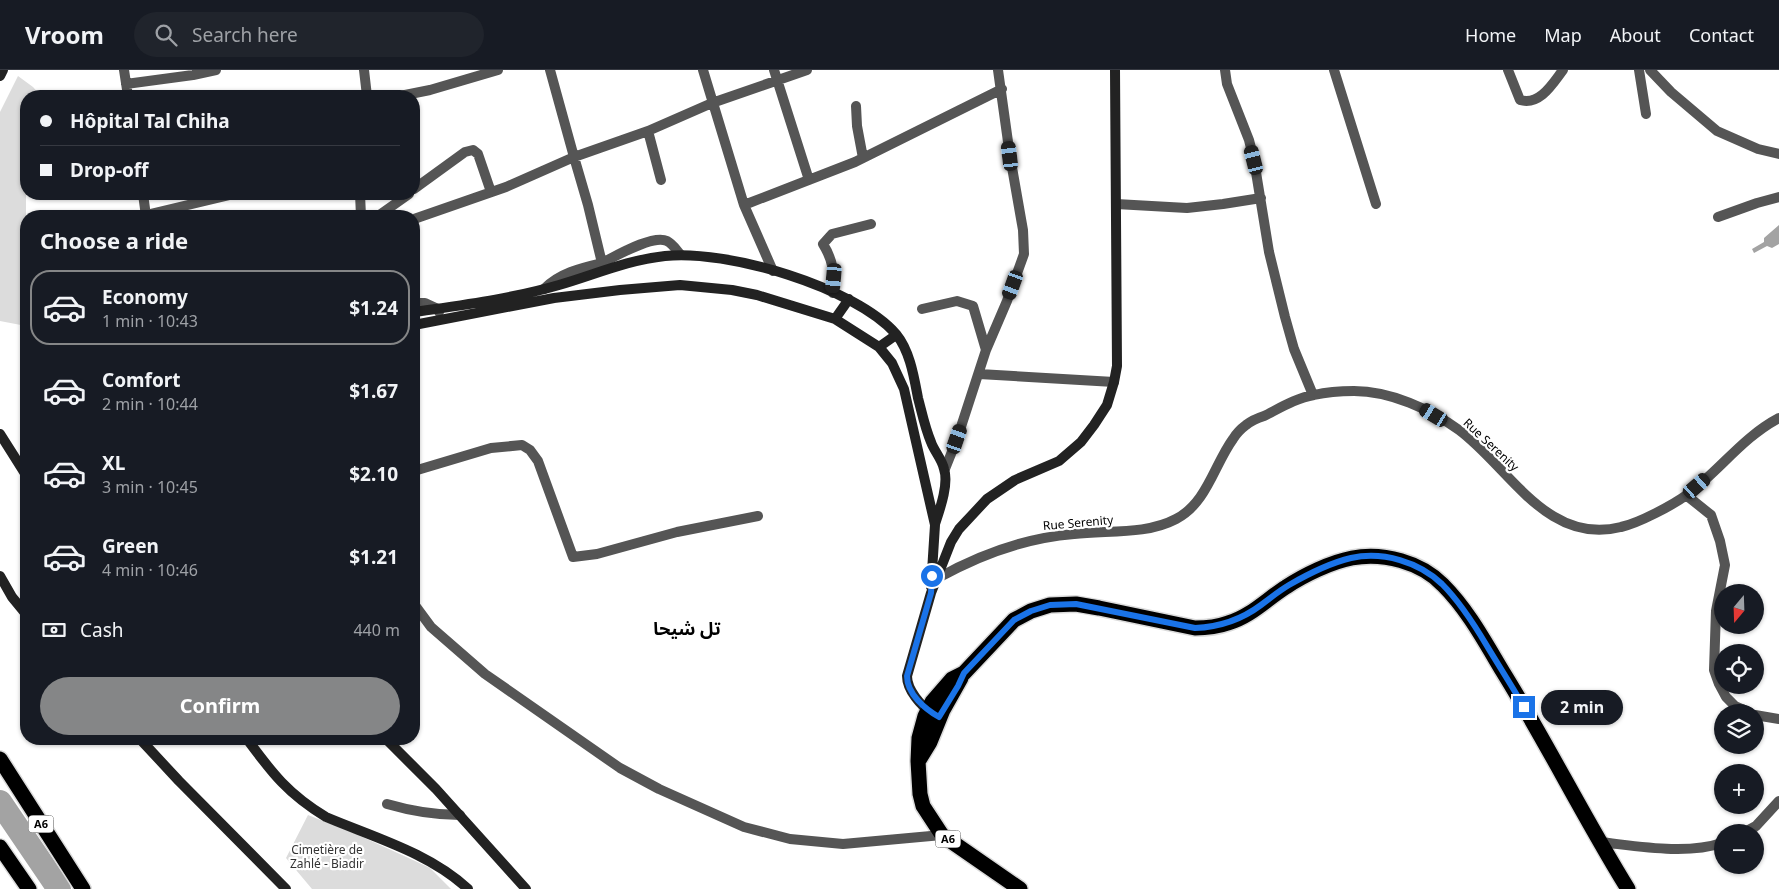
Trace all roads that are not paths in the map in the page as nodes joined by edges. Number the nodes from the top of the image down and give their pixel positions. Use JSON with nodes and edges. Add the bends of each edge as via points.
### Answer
{"nodes":[{"id":1,"x":3,"y":70,"type":"edge"},
{"id":2,"x":124,"y":70,"type":"edge"},
{"id":3,"x":216,"y":70,"type":"edge"},
{"id":4,"x":364,"y":70,"type":"edge"},
{"id":5,"x":498,"y":70,"type":"edge"},
{"id":6,"x":550,"y":70,"type":"edge"},
{"id":7,"x":703,"y":70,"type":"edge"},
{"id":8,"x":807,"y":70,"type":"edge"},
{"id":9,"x":998,"y":70,"type":"edge"},
{"id":10,"x":1115,"y":70,"type":"edge"},
{"id":11,"x":1225,"y":70,"type":"edge"},
{"id":12,"x":1334,"y":70,"type":"edge"},
{"id":13,"x":1508,"y":70,"type":"edge"},
{"id":14,"x":1563,"y":70,"type":"edge"},
{"id":15,"x":1640,"y":70,"type":"edge"},
{"id":16,"x":1650,"y":70,"type":"edge"},
{"id":17,"x":776,"y":75,"type":"edge"},
{"id":18,"x":0,"y":76,"type":"edge"},
{"id":19,"x":126,"y":84,"type":"junction"},
{"id":20,"x":1002,"y":89,"type":"junction"},
{"id":21,"x":127,"y":90,"type":"edge"},
{"id":22,"x":366,"y":90,"type":"edge"},
{"id":23,"x":420,"y":92,"type":"edge"},
{"id":24,"x":712,"y":103,"type":"junction"},
{"id":25,"x":856,"y":106,"type":"dead end"},
{"id":26,"x":1646,"y":114,"type":"dead end"},
{"id":27,"x":648,"y":131,"type":"junction"},
{"id":28,"x":1779,"y":154,"type":"edge"},
{"id":29,"x":574,"y":158,"type":"junction"},
{"id":30,"x":862,"y":158,"type":"junction"},
{"id":31,"x":661,"y":180,"type":"dead end"},
{"id":32,"x":809,"y":180,"type":"junction"},
{"id":33,"x":420,"y":185,"type":"edge"},
{"id":34,"x":492,"y":192,"type":"junction"},
{"id":35,"x":1779,"y":197,"type":"edge"},
{"id":36,"x":1261,"y":198,"type":"junction"},
{"id":37,"x":210,"y":200,"type":"edge"},
{"id":38,"x":401,"y":200,"type":"edge"},
{"id":39,"x":1116,"y":204,"type":"junction"},
{"id":40,"x":1376,"y":204,"type":"dead end"},
{"id":41,"x":744,"y":205,"type":"junction"},
{"id":42,"x":170,"y":210,"type":"edge"},
{"id":43,"x":386,"y":210,"type":"edge"},
{"id":44,"x":420,"y":217,"type":"edge"},
{"id":45,"x":1718,"y":217,"type":"dead end"},
{"id":46,"x":871,"y":224,"type":"dead end"},
{"id":47,"x":681,"y":256,"type":"junction"},
{"id":48,"x":602,"y":262,"type":"junction"},
{"id":49,"x":773,"y":271,"type":"junction"},
{"id":50,"x":544,"y":289,"type":"junction"},
{"id":51,"x":833,"y":293,"type":"junction"},
{"id":52,"x":849,"y":299,"type":"junction"},
{"id":53,"x":420,"y":304,"type":"edge"},
{"id":54,"x":922,"y":309,"type":"dead end"},
{"id":55,"x":420,"y":312,"type":"edge"},
{"id":56,"x":439,"y":314,"type":"junction"},
{"id":57,"x":835,"y":319,"type":"junction"},
{"id":58,"x":420,"y":322,"type":"edge"},
{"id":59,"x":896,"y":335,"type":"junction"},
{"id":60,"x":879,"y":347,"type":"junction"},
{"id":61,"x":986,"y":350,"type":"junction"},
{"id":62,"x":979,"y":374,"type":"junction"},
{"id":63,"x":1114,"y":382,"type":"junction"},
{"id":64,"x":1313,"y":395,"type":"junction"},
{"id":65,"x":1779,"y":418,"type":"edge"},
{"id":66,"x":0,"y":434,"type":"edge"},
{"id":67,"x":20,"y":466,"type":"edge"},
{"id":68,"x":420,"y":468,"type":"edge"},
{"id":69,"x":945,"y":469,"type":"junction"},
{"id":70,"x":1686,"y":495,"type":"junction"},
{"id":71,"x":758,"y":516,"type":"dead end"},
{"id":72,"x":935,"y":525,"type":"junction"},
{"id":73,"x":0,"y":576,"type":"edge"},
{"id":74,"x":938,"y":578,"type":"junction"},
{"id":75,"x":931,"y":593,"type":"junction"},
{"id":76,"x":20,"y":607,"type":"edge"},
{"id":77,"x":420,"y":612,"type":"edge"},
{"id":78,"x":1734,"y":704,"type":"edge"},
{"id":79,"x":936,"y":708,"type":"junction"},
{"id":80,"x":1764,"y":716,"type":"edge"},
{"id":81,"x":1779,"y":719,"type":"edge"},
{"id":82,"x":146,"y":745,"type":"edge"},
{"id":83,"x":252,"y":745,"type":"edge"},
{"id":84,"x":392,"y":745,"type":"edge"},
{"id":85,"x":0,"y":760,"type":"edge"},
{"id":86,"x":1779,"y":801,"type":"edge"},
{"id":87,"x":386,"y":804,"type":"dead end"},
{"id":88,"x":460,"y":815,"type":"junction"},
{"id":89,"x":1758,"y":824,"type":"edge"},
{"id":90,"x":942,"y":835,"type":"junction"},
{"id":91,"x":1600,"y":842,"type":"junction"},
{"id":92,"x":1714,"y":846,"type":"edge"},
{"id":93,"x":0,"y":847,"type":"edge"},
{"id":94,"x":29,"y":889,"type":"edge"},
{"id":95,"x":83,"y":889,"type":"edge"},
{"id":96,"x":286,"y":889,"type":"edge"},
{"id":97,"x":468,"y":889,"type":"edge"},
{"id":98,"x":526,"y":889,"type":"edge"},
{"id":99,"x":1020,"y":889,"type":"edge"},
{"id":100,"x":1628,"y":889,"type":"edge"}],
"edges":[{"from":1,"to":18,"type":"street"},
{"from":2,"to":19,"type":"street"},
{"from":3,"to":19,"type":"street"},
{"from":4,"to":22,"type":"street"},
{"from":5,"to":23,"type":"street"},
{"from":6,"to":29,"type":"street"},
{"from":7,"to":24,"type":"street"},
{"from":8,"to":17,"type":"street"},
{"from":9,"to":20,"type":"street"},
{"from":10,"to":39,"type":"street"},
{"from":11,"to":36,"type":"street","via":[[1227,84],[1249,140]]},
{"from":12,"to":40,"type":"street"},
{"from":13,"to":14,"type":"street","via":[[1520,100],[1525,101],[1540,98]]},
{"from":15,"to":26,"type":"street"},
{"from":16,"to":28,"type":"street","via":[[1717,130],[1758,149]]},
{"from":17,"to":24,"type":"street"},
{"from":17,"to":32,"type":"street"},
{"from":19,"to":21,"type":"street"},
{"from":20,"to":30,"type":"street"},
{"from":20,"to":61,"type":"street","via":[[1024,254]]},
{"from":24,"to":27,"type":"street"},
{"from":24,"to":41,"type":"street"},
{"from":25,"to":30,"type":"street"},
{"from":27,"to":29,"type":"street"},
{"from":27,"to":31,"type":"street"},
{"from":29,"to":34,"type":"street"},
{"from":29,"to":48,"type":"street"},
{"from":30,"to":32,"type":"street"},
{"from":32,"to":41,"type":"street"},
{"from":33,"to":34,"type":"street","via":[[473,150],[478,154]]},
{"from":34,"to":44,"type":"street"},
{"from":35,"to":45,"type":"street"},
{"from":36,"to":39,"type":"street","via":[[1187,208]]},
{"from":36,"to":64,"type":"street","via":[[1285,317]]},
{"from":37,"to":42,"type":"street"},
{"from":38,"to":43,"type":"street"},
{"from":39,"to":63,"type":"street","via":[[1117,366]]},
{"from":41,"to":49,"type":"street"},
{"from":46,"to":51,"type":"street","via":[[832,234],[823,244],[831,258]]},
{"from":47,"to":48,"type":"street","via":[[669,242],[661,239],[635,246]]},
{"from":47,"to":49,"type":"street","via":[[702,255],[736,260]]},
{"from":47,"to":50,"type":"street","via":[[626,263]]},
{"from":48,"to":50,"type":"street","via":[[576,269],[553,280]]},
{"from":49,"to":51,"type":"street"},
{"from":50,"to":56,"type":"street"},
{"from":51,"to":52,"type":"street"},
{"from":52,"to":57,"type":"street"},
{"from":52,"to":59,"type":"street"},
{"from":53,"to":56,"type":"street"},
{"from":54,"to":61,"type":"street","via":[[957,301],[973,306]]},
{"from":55,"to":56,"type":"street"},
{"from":56,"to":57,"type":"street","via":[[680,285],[757,295]]},
{"from":56,"to":58,"type":"street"},
{"from":57,"to":60,"type":"street"},
{"from":59,"to":60,"type":"street"},
{"from":59,"to":69,"type":"street","via":[[912,369],[925,428]]},
{"from":60,"to":72,"type":"street","via":[[892,363],[904,389]]},
{"from":61,"to":62,"type":"street"},
{"from":62,"to":63,"type":"street"},
{"from":62,"to":69,"type":"street"},
{"from":63,"to":74,"type":"street","via":[[1107,405],[1081,442],[1059,461],[1015,480],[987,499],[967,519],[951,542]]},
{"from":64,"to":70,"type":"street","name":"Rue Serenity","via":[[1356,391],[1383,394],[1421,408],[1460,431],[1544,510],[1575,526],[1597,530],[1622,527]]},
{"from":64,"to":74,"type":"street","name":"Rue Serenity","via":[[1295,400],[1246,425],[1233,439],[1201,496],[1176,520],[1120,532],[1076,533],[1030,540],[988,553]]},
{"from":65,"to":70,"type":"street","name":"Rue Serenity","via":[[1739,446]]},
{"from":66,"to":67,"type":"street"},
{"from":68,"to":71,"type":"street","via":[[491,448],[522,446],[530,450],[538,461],[573,557]]},
{"from":69,"to":72,"type":"street","via":[[943,497]]},
{"from":70,"to":78,"type":"street","via":[[1711,515],[1726,565],[1716,611],[1714,670],[1726,697]]},
{"from":72,"to":75,"type":"street"},
{"from":73,"to":76,"type":"street"},
{"from":74,"to":75,"type":"street"},
{"from":75,"to":79,"type":"street","via":[[907,683],[910,691]]},
{"from":77,"to":90,"type":"street","via":[[431,626],[485,674],[620,768],[659,790],[744,827],[790,839],[843,844]]},
{"from":79,"to":90,"type":"highway","number":"A6","via":[[930,742],[918,761],[923,806]]},
{"from":79,"to":91,"type":"highway","number":"A6","via":[[1014,620],[1031,611],[1050,605],[1076,604],[1195,628],[1210,628],[1230,623],[1317,570],[1352,558],[1378,556],[1399,559],[1442,584],[1468,615]]},
{"from":80,"to":81,"type":"street"},
{"from":82,"to":96,"type":"street"},
{"from":83,"to":97,"type":"street","via":[[291,793],[312,808],[437,864]]},
{"from":84,"to":88,"type":"street"},
{"from":85,"to":95,"type":"highway","number":"A6"},
{"from":86,"to":89,"type":"street"},
{"from":87,"to":88,"type":"street","via":[[410,811]]},
{"from":88,"to":98,"type":"street"},
{"from":90,"to":99,"type":"highway","number":"A6"},
{"from":91,"to":92,"type":"street","via":[[1648,848]]},
{"from":91,"to":100,"type":"highway","number":"A6"},
{"from":93,"to":94,"type":"highway"}]}
